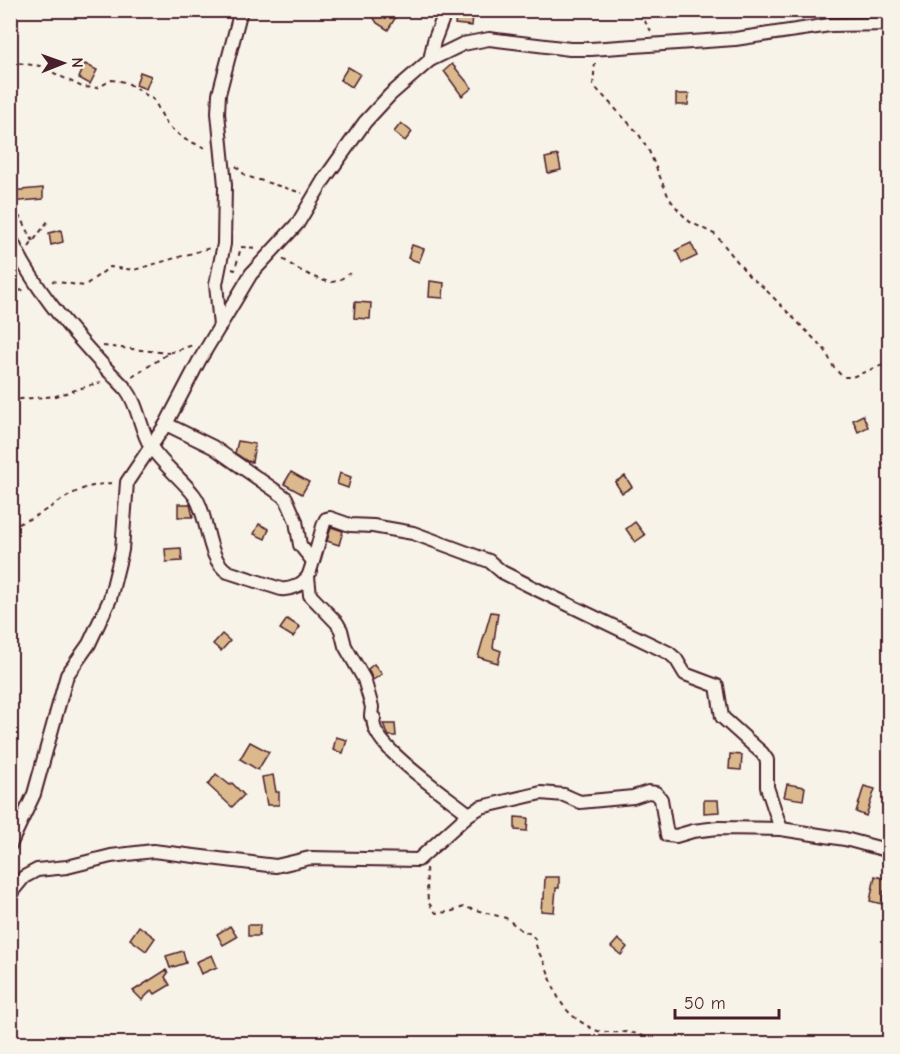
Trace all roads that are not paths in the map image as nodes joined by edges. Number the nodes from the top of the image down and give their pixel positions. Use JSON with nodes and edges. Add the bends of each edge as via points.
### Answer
{"nodes":[{"id":1,"x":241,"y":10,"type":"edge"},
{"id":2,"x":446,"y":10,"type":"edge"},
{"id":3,"x":890,"y":24,"type":"edge"},
{"id":4,"x":430,"y":60,"type":"junction"},
{"id":5,"x":10,"y":237,"type":"edge"},
{"id":6,"x":220,"y":326,"type":"junction"},
{"id":7,"x":166,"y":424,"type":"junction"},
{"id":8,"x":151,"y":447,"type":"junction"},
{"id":9,"x":312,"y":560,"type":"junction"},
{"id":10,"x":308,"y":577,"type":"junction"},
{"id":11,"x":470,"y":814,"type":"junction"},
{"id":12,"x":782,"y":829,"type":"junction"},
{"id":13,"x":10,"y":845,"type":"edge"},
{"id":14,"x":890,"y":851,"type":"edge"},
{"id":15,"x":10,"y":894,"type":"edge"}],
"edges":[{"from":1,"to":6,"type":"street","via":[[219,94],[225,185],[224,243],[216,284]]},
{"from":2,"to":4,"type":"street"},
{"from":3,"to":4,"type":"street","via":[[830,25],[735,39],[591,49],[489,39],[463,44]]},
{"from":4,"to":6,"type":"street","via":[[366,122],[298,223],[251,274]]},
{"from":5,"to":8,"type":"street","via":[[35,282],[127,391]]},
{"from":6,"to":7,"type":"street"},
{"from":7,"to":8,"type":"street"},
{"from":7,"to":9,"type":"street","via":[[220,452],[286,498],[296,521],[300,545]]},
{"from":8,"to":10,"type":"street","via":[[201,506],[207,537],[222,569],[287,590]]},
{"from":8,"to":13,"type":"street","via":[[127,482],[122,550],[110,599],[89,644],[67,675],[34,795]]},
{"from":9,"to":10,"type":"street"},
{"from":9,"to":12,"type":"street","via":[[326,519],[413,533],[489,561],[502,572],[669,653],[686,674],[717,686],[722,717],[765,756],[767,788]]},
{"from":10,"to":11,"type":"street","via":[[310,595],[337,623],[364,679],[375,732],[395,756]]},
{"from":11,"to":12,"type":"street","via":[[481,807],[541,793],[564,795],[580,802],[652,792],[661,799],[669,836],[718,828]]},
{"from":11,"to":15,"type":"street","via":[[418,860],[310,858],[276,866],[153,851],[37,870],[24,877]]},
{"from":12,"to":14,"type":"street","via":[[856,841]]}]}
